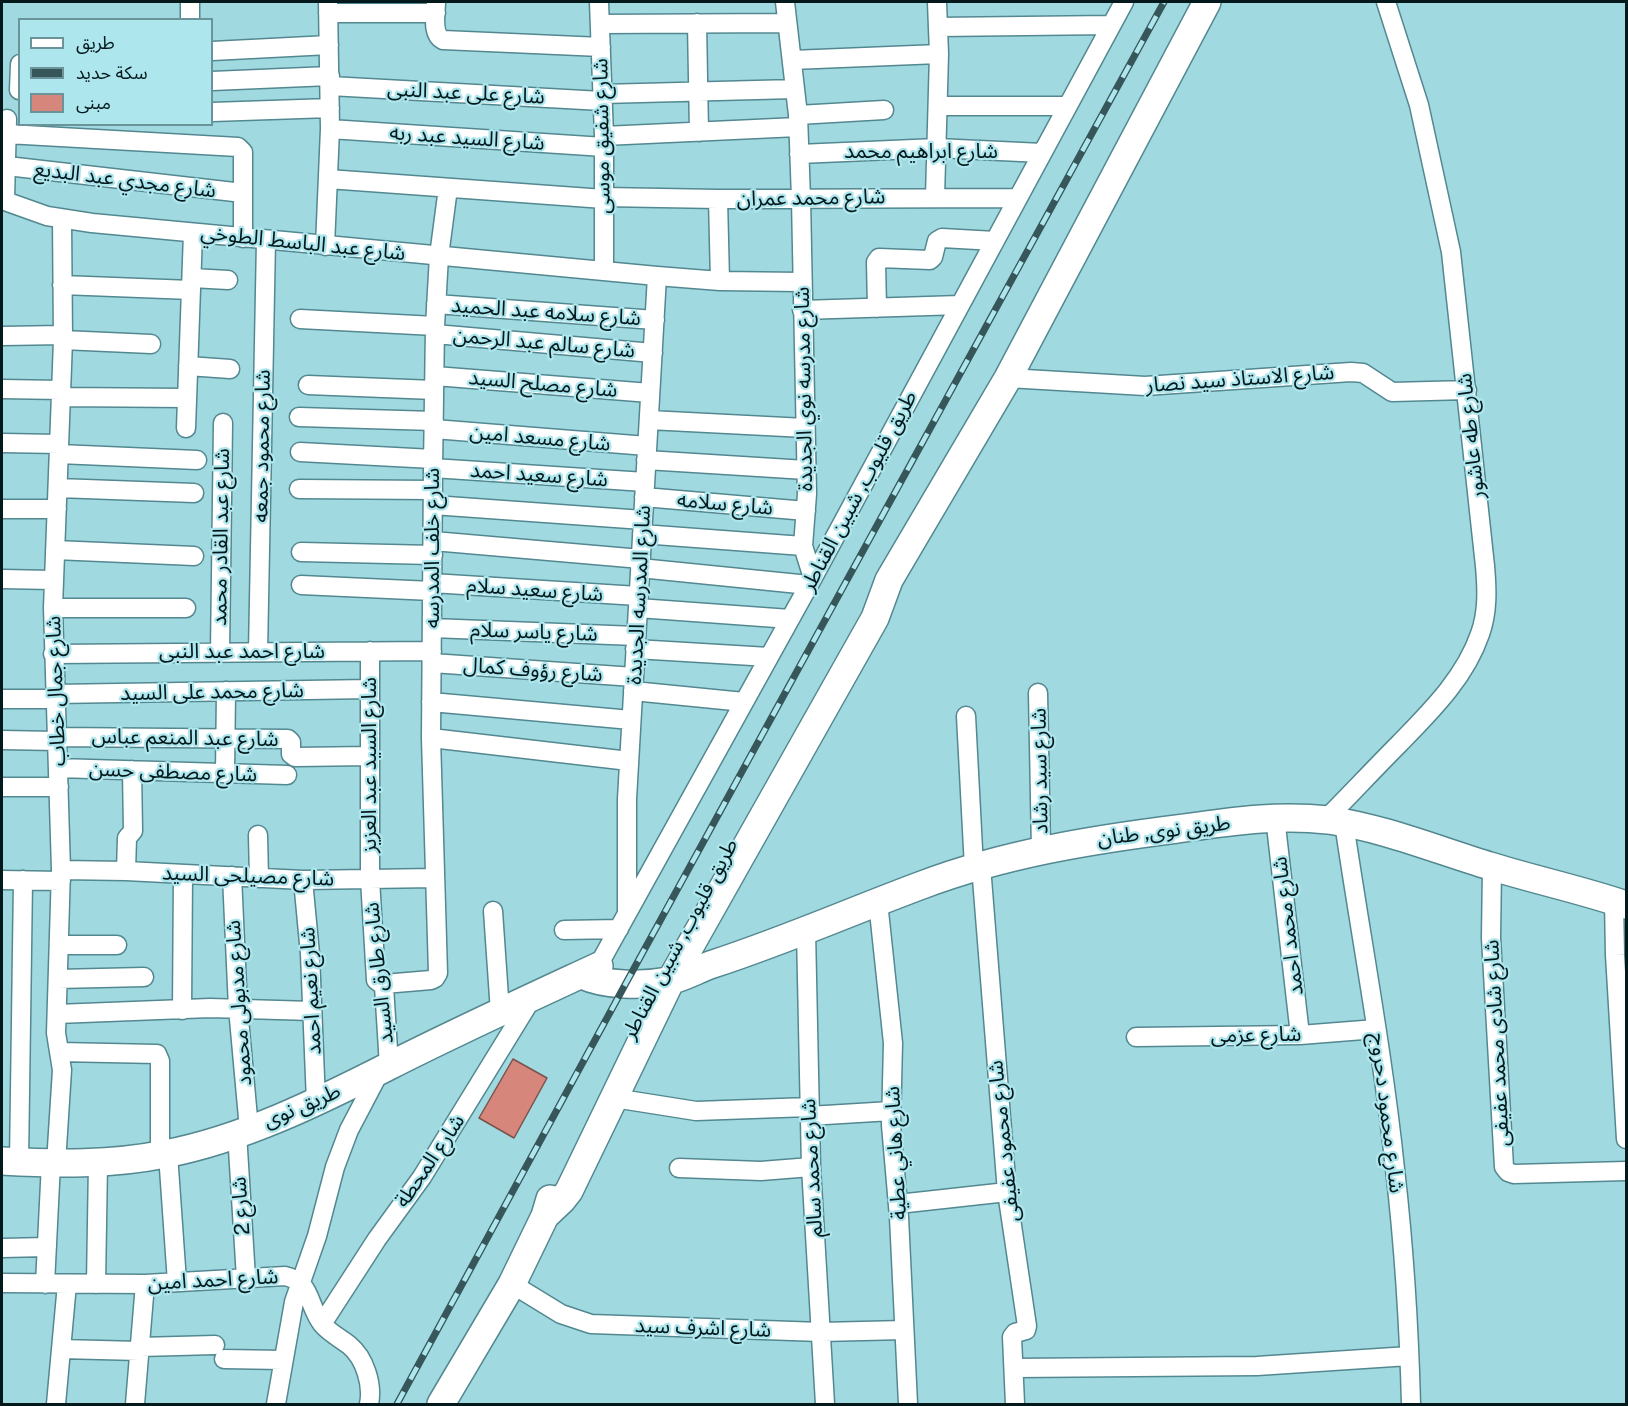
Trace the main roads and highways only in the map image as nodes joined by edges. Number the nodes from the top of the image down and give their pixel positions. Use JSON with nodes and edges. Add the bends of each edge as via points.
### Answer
{"nodes":[{"id":1,"x":1208,"y":2,"type":"edge"},
{"id":2,"x":1620,"y":902,"type":"edge"},
{"id":3,"x":668,"y":973,"type":"junction"},
{"id":4,"x":10,"y":1161,"type":"edge"},
{"id":5,"x":545,"y":1216,"type":"junction"},
{"id":6,"x":444,"y":1404,"type":"edge"}],
"edges":[{"from":1,"to":3,"type":"main road","name":"طريق قليوب, شبين القناطر","via":[[1008,378],[889,580],[860,611]]},
{"from":2,"to":3,"type":"main road","name":"طريق نوى, طنان","via":[[1335,821],[1275,817],[1041,850],[924,884],[773,945],[711,965]]},
{"from":3,"to":4,"type":"main road","name":"طريق نوى","via":[[591,974],[534,996],[316,1102],[195,1148],[98,1163]]},
{"from":3,"to":5,"type":"main road","name":"طريق قليوب, شبين القناطر","via":[[558,1178]]},
{"from":3,"to":5,"type":"main road","name":"طريق قليوب, شبين القناطر","via":[[569,1191]]},
{"from":5,"to":6,"type":"main road","name":"طريق قليوب, شبين القناطر","via":[[512,1284]]}]}
